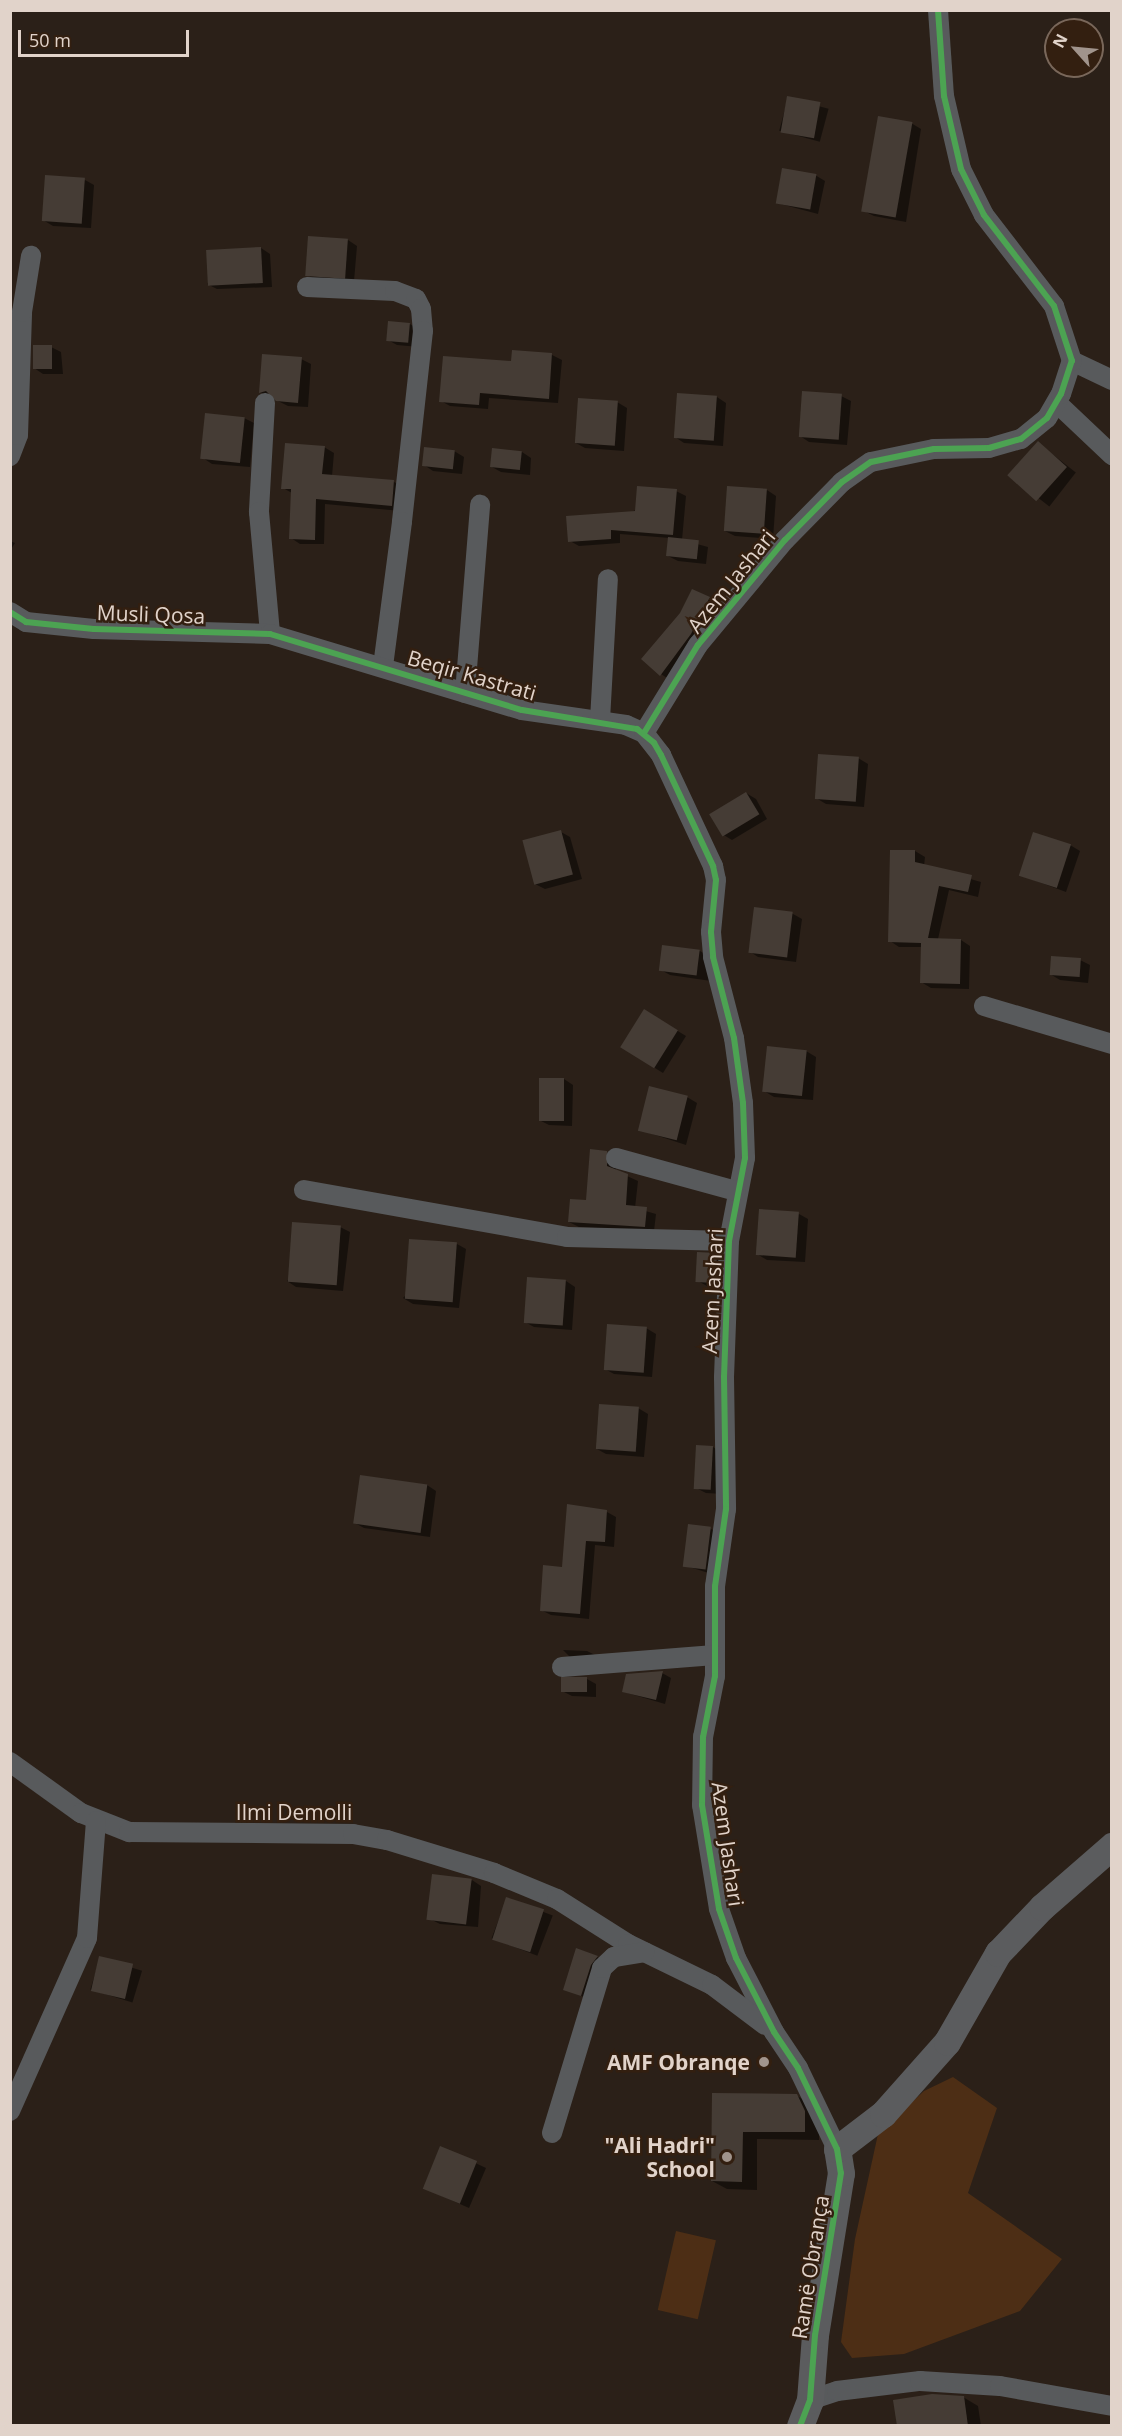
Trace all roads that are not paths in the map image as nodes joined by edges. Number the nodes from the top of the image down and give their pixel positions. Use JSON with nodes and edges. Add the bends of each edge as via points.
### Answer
{"nodes":[{"id":1,"x":938,"y":10,"type":"edge"},
{"id":2,"x":31,"y":256,"type":"dead end"},
{"id":3,"x":307,"y":287,"type":"dead end"},
{"id":4,"x":1072,"y":361,"type":"junction"},
{"id":5,"x":1112,"y":380,"type":"edge"},
{"id":6,"x":265,"y":403,"type":"dead end"},
{"id":7,"x":1057,"y":403,"type":"junction"},
{"id":8,"x":1112,"y":455,"type":"edge"},
{"id":9,"x":10,"y":456,"type":"edge"},
{"id":10,"x":480,"y":505,"type":"dead end"},
{"id":11,"x":608,"y":579,"type":"dead end"},
{"id":12,"x":10,"y":612,"type":"edge"},
{"id":13,"x":270,"y":634,"type":"junction"},
{"id":14,"x":293,"y":639,"type":"joint"},
{"id":15,"x":383,"y":666,"type":"junction"},
{"id":16,"x":465,"y":693,"type":"junction"},
{"id":17,"x":600,"y":720,"type":"junction"},
{"id":18,"x":644,"y":733,"type":"junction"},
{"id":19,"x":984,"y":1006,"type":"dead end"},
{"id":20,"x":1112,"y":1044,"type":"edge"},
{"id":21,"x":616,"y":1158,"type":"dead end"},
{"id":22,"x":304,"y":1190,"type":"dead end"},
{"id":23,"x":736,"y":1191,"type":"junction"},
{"id":24,"x":729,"y":1241,"type":"junction"},
{"id":25,"x":715,"y":1655,"type":"junction"},
{"id":26,"x":562,"y":1667,"type":"dead end"},
{"id":27,"x":10,"y":1762,"type":"edge"},
{"id":28,"x":96,"y":1821,"type":"junction"},
{"id":29,"x":1112,"y":1846,"type":"edge"},
{"id":30,"x":645,"y":1952,"type":"junction"},
{"id":31,"x":774,"y":2032,"type":"junction"},
{"id":32,"x":10,"y":2111,"type":"edge"},
{"id":33,"x":552,"y":2133,"type":"dead end"},
{"id":34,"x":837,"y":2149,"type":"junction"},
{"id":35,"x":810,"y":2400,"type":"junction"},
{"id":36,"x":1112,"y":2406,"type":"edge"},
{"id":37,"x":800,"y":2426,"type":"edge"}],
"edges":[{"from":1,"to":4,"type":"street","via":[[950,129],[967,185],[984,215],[1054,306]]},
{"from":2,"to":9,"type":"street","via":[[22,312],[18,435]]},
{"from":3,"to":15,"type":"street","name":"Beqir Kastrati","via":[[395,291],[416,299],[421,309],[423,331]]},
{"from":4,"to":5,"type":"street"},
{"from":4,"to":7,"type":"street","name":"Azem Jashari"},
{"from":6,"to":13,"type":"street","via":[[259,512]]},
{"from":7,"to":8,"type":"street"},
{"from":7,"to":18,"type":"street","name":"Azem Jashari","via":[[1036,430],[1021,439],[989,448],[934,449],[871,462],[842,482],[785,540],[698,645]]},
{"from":10,"to":16,"type":"street","name":"Beqir Kastrati"},
{"from":11,"to":17,"type":"street"},
{"from":12,"to":13,"type":"street","name":"Musli Qosa","via":[[26,622],[94,630]]},
{"from":13,"to":14,"type":"street","name":"Musli Qosa"},
{"from":14,"to":15,"type":"street","name":"Beqir Kastrati"},
{"from":15,"to":16,"type":"street","name":"Beqir Kastrati"},
{"from":16,"to":17,"type":"street","name":"Beqir Kastrati","via":[[522,710]]},
{"from":17,"to":18,"type":"street","name":"Beqir Kastrati"},
{"from":18,"to":23,"type":"street","name":"Azem Jashari","via":[[662,755],[716,880],[713,957],[734,1038],[743,1103],[745,1158]]},
{"from":19,"to":20,"type":"street"},
{"from":21,"to":23,"type":"street"},
{"from":22,"to":24,"type":"street","via":[[567,1237]]},
{"from":23,"to":24,"type":"street","name":"Azem Jashari"},
{"from":24,"to":25,"type":"street","name":"Azem Jashari","via":[[724,1377],[726,1509],[715,1586]]},
{"from":25,"to":26,"type":"street"},
{"from":25,"to":31,"type":"street","name":"Azem Jashari","via":[[702,1771],[712,1875],[736,1958]]},
{"from":27,"to":28,"type":"street","name":"Ilmi Demolli"},
{"from":28,"to":30,"type":"street","name":"Ilmi Demolli","via":[[146,1835],[318,1832],[387,1840],[526,1884]]},
{"from":28,"to":32,"type":"street","via":[[87,1938]]},
{"from":29,"to":34,"type":"street","via":[[1042,1907],[999,1953],[947,2042],[883,2114]]},
{"from":30,"to":31,"type":"street","name":"Ilmi Demolli","via":[[712,1985]]},
{"from":30,"to":33,"type":"street","via":[[614,1957],[602,1968]]},
{"from":31,"to":34,"type":"street","name":"Azem Jashari","via":[[798,2068]]},
{"from":34,"to":35,"type":"street","name":"Ramë Obrança","via":[[841,2173],[815,2335]]},
{"from":35,"to":36,"type":"street","via":[[837,2391],[920,2381],[1000,2386]]},
{"from":35,"to":37,"type":"street","name":"Ramë Obrança"}]}
